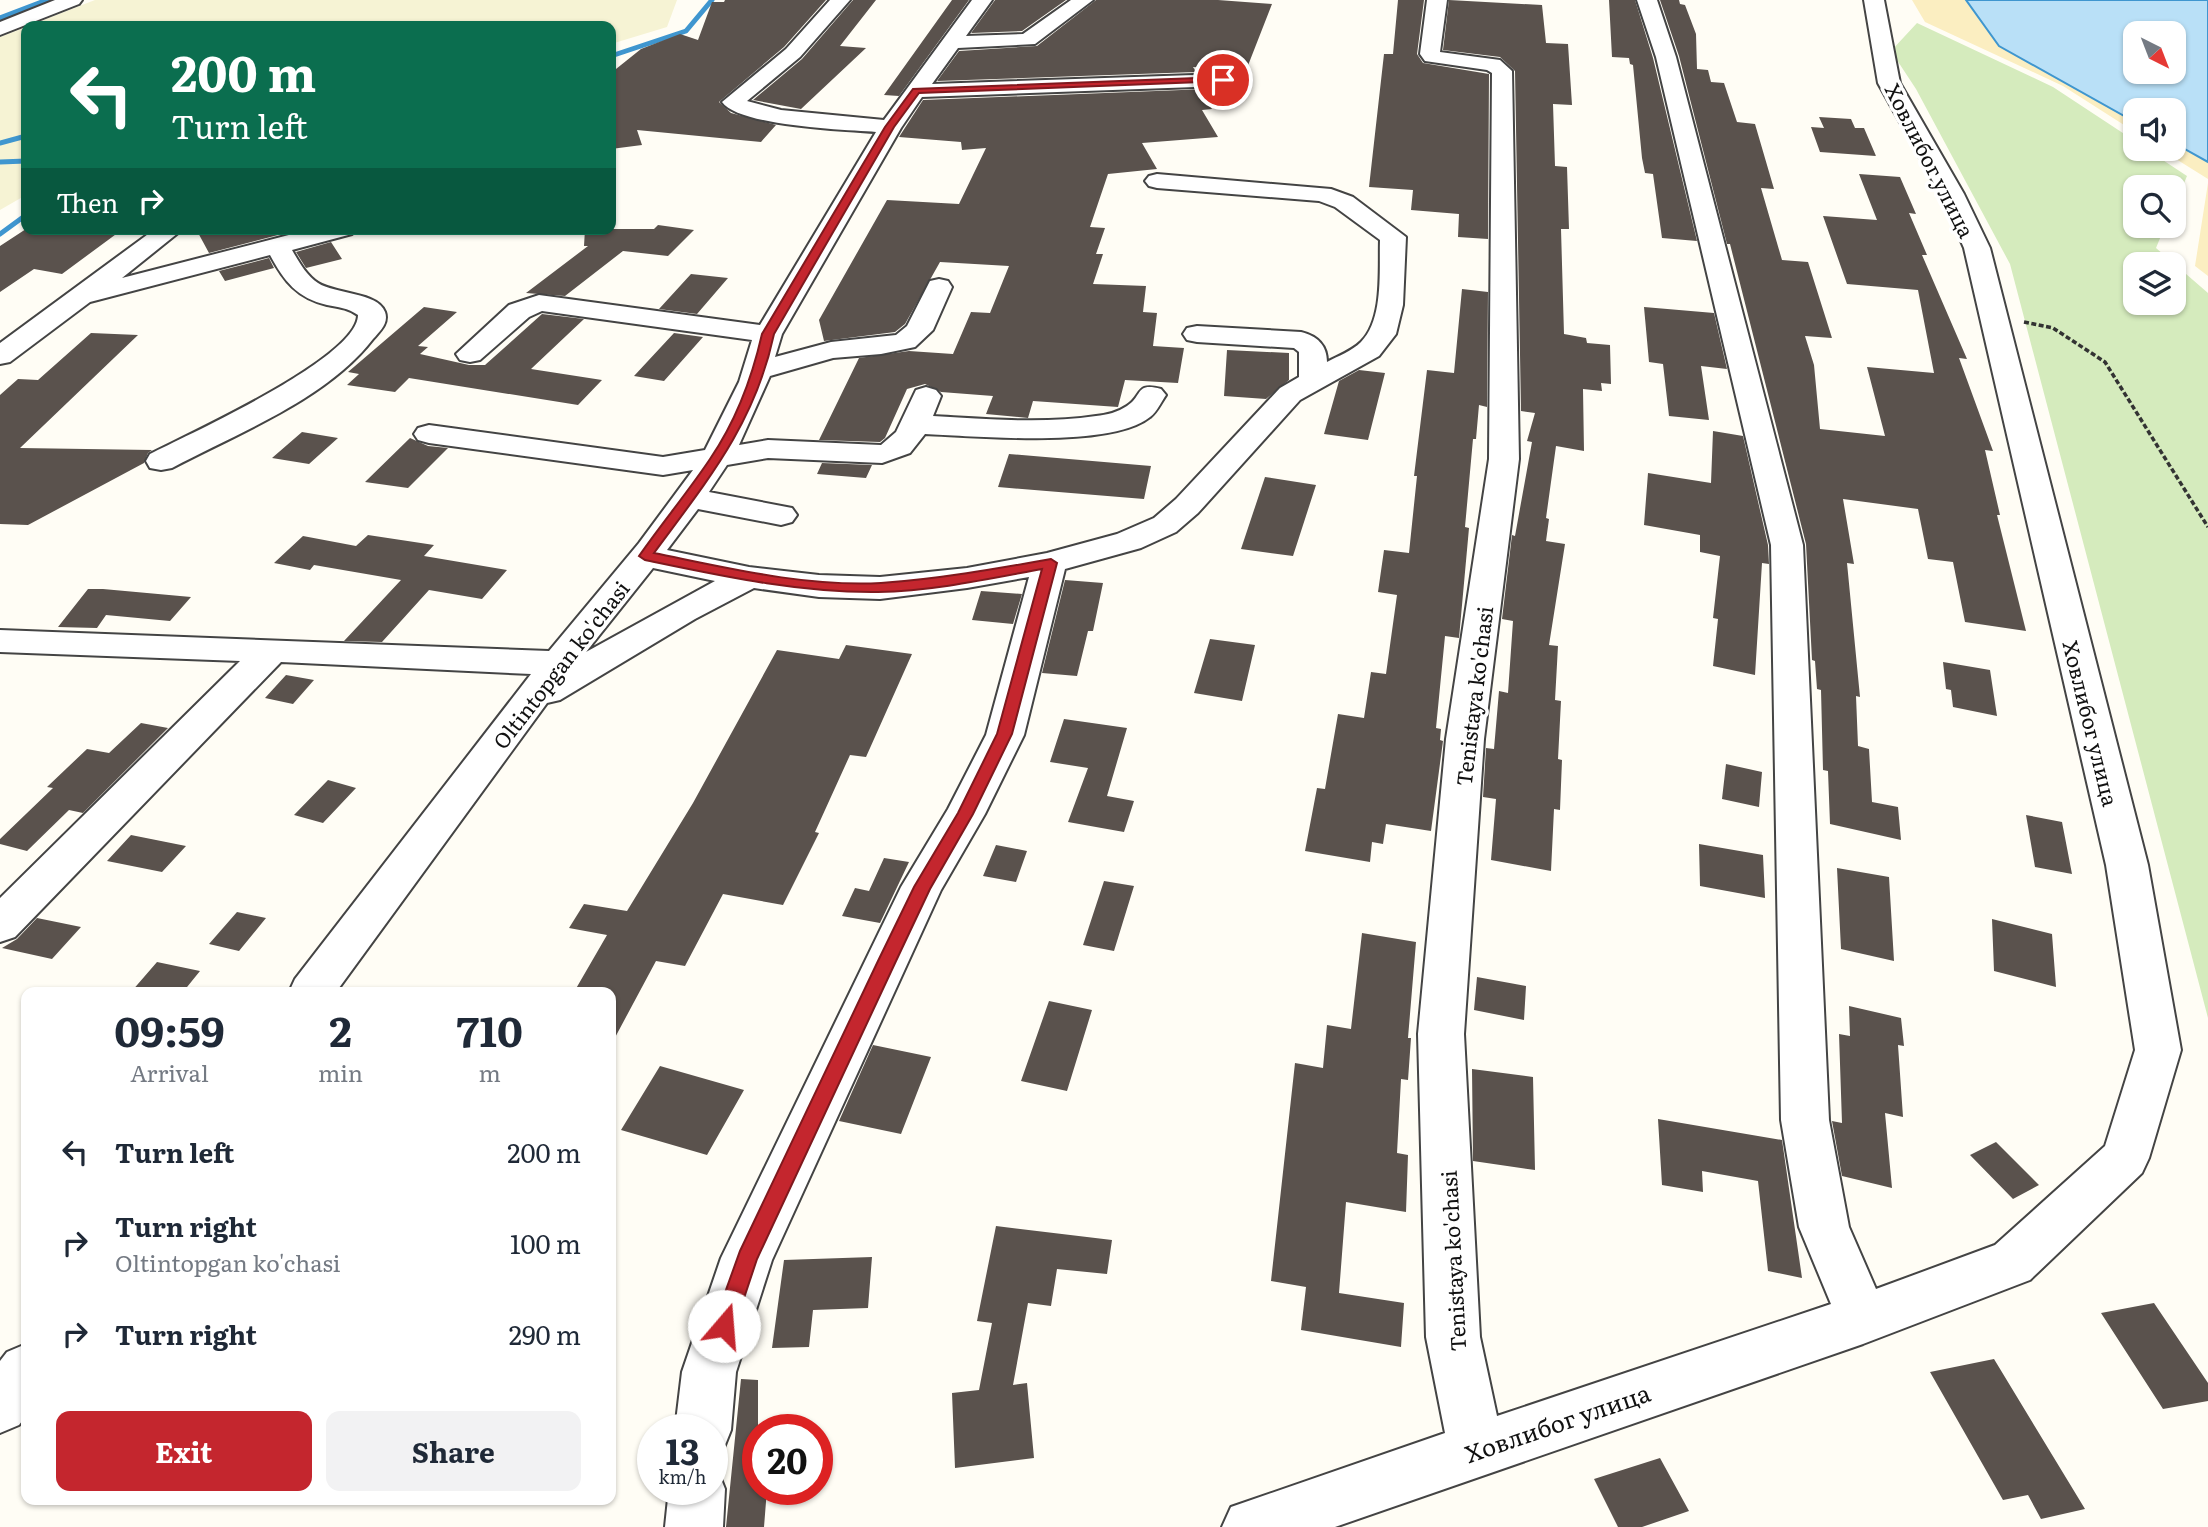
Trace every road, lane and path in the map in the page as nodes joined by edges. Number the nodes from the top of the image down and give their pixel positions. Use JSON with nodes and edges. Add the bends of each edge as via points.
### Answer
{"nodes":[{"id":1,"x":72,"y":0,"type":"edge"},
{"id":2,"x":840,"y":0,"type":"edge"},
{"id":3,"x":982,"y":0,"type":"edge"},
{"id":4,"x":1083,"y":0,"type":"edge"},
{"id":5,"x":1437,"y":0,"type":"edge"},
{"id":6,"x":1647,"y":0,"type":"edge"},
{"id":7,"x":1874,"y":0,"type":"edge"},
{"id":8,"x":0,"y":29,"type":"edge"},
{"id":9,"x":951,"y":42,"type":"junction"},
{"id":10,"x":1223,"y":80,"type":"dead end"},
{"id":11,"x":916,"y":91,"type":"junction"},
{"id":12,"x":890,"y":127,"type":"junction"},
{"id":13,"x":1157,"y":181,"type":"dead end"},
{"id":14,"x":163,"y":235,"type":"edge"},
{"id":15,"x":320,"y":235,"type":"edge"},
{"id":16,"x":277,"y":246,"type":"junction"},
{"id":17,"x":939,"y":287,"type":"dead end"},
{"id":18,"x":78,"y":297,"type":"junction"},
{"id":19,"x":1994,"y":316,"type":"junction"},
{"id":20,"x":768,"y":334,"type":"junction"},
{"id":21,"x":1197,"y":334,"type":"dead end"},
{"id":22,"x":470,"y":354,"type":"dead end"},
{"id":23,"x":0,"y":356,"type":"edge"},
{"id":24,"x":760,"y":370,"type":"junction"},
{"id":25,"x":1313,"y":379,"type":"junction"},
{"id":26,"x":1151,"y":395,"type":"dead end"},
{"id":27,"x":429,"y":434,"type":"dead end"},
{"id":28,"x":718,"y":458,"type":"junction"},
{"id":29,"x":161,"y":461,"type":"dead end"},
{"id":30,"x":688,"y":498,"type":"junction"},
{"id":31,"x":781,"y":515,"type":"dead end"},
{"id":32,"x":2208,"y":527,"type":"edge"},
{"id":33,"x":645,"y":556,"type":"junction"},
{"id":34,"x":1051,"y":563,"type":"junction"},
{"id":35,"x":749,"y":577,"type":"junction"},
{"id":36,"x":0,"y":641,"type":"edge"},
{"id":37,"x":272,"y":650,"type":"junction"},
{"id":38,"x":558,"y":663,"type":"junction"},
{"id":39,"x":530,"y":701,"type":"junction"},
{"id":40,"x":0,"y":925,"type":"edge"},
{"id":41,"x":315,"y":987,"type":"edge"},
{"id":42,"x":1863,"y":1319,"type":"junction"},
{"id":43,"x":21,"y":1378,"type":"edge"},
{"id":44,"x":0,"y":1406,"type":"edge"},
{"id":45,"x":705,"y":1414,"type":"edge"},
{"id":46,"x":1476,"y":1450,"type":"junction"},
{"id":47,"x":696,"y":1505,"type":"edge"},
{"id":48,"x":694,"y":1527,"type":"edge"},
{"id":49,"x":1251,"y":1527,"type":"edge"}],
"edges":[{"from":1,"to":8,"type":"street"},
{"from":2,"to":12,"type":"street","via":[[793,53],[733,102],[742,110],[764,114]]},
{"from":3,"to":9,"type":"street","name":"Oltintopgan ko'chasi"},
{"from":4,"to":9,"type":"street","via":[[1028,40]]},
{"from":5,"to":46,"type":"street","name":"Tenistaya ko'chasi","via":[[1432,57],[1493,64],[1503,71],[1504,459],[1465,740],[1441,1034],[1453,1337]]},
{"from":6,"to":42,"type":"street","via":[[1666,57],[1787,545],[1805,1120],[1824,1227]]},
{"from":7,"to":19,"type":"street","name":"Ховлибог улица","via":[[1889,83],[1977,248]]},
{"from":9,"to":11,"type":"street","name":"Oltintopgan ko'chasi"},
{"from":10,"to":11,"type":"street"},
{"from":11,"to":12,"type":"street","name":"Oltintopgan ko'chasi"},
{"from":12,"to":20,"type":"street","name":"Oltintopgan ko'chasi"},
{"from":13,"to":25,"type":"street","via":[[1323,194],[1344,202],[1393,237],[1390,305],[1382,334],[1369,350]]},
{"from":14,"to":18,"type":"street"},
{"from":15,"to":16,"type":"street"},
{"from":16,"to":18,"type":"street"},
{"from":16,"to":29,"type":"street","via":[[312,292],[364,304],[372,312],[372,323],[345,357],[288,395]]},
{"from":17,"to":24,"type":"street","via":[[919,330],[905,341],[831,350]]},
{"from":18,"to":23,"type":"street"},
{"from":19,"to":32,"type":"path","via":[[2053,328],[2105,362]]},
{"from":19,"to":42,"type":"street","name":"Ховлибог улица","via":[[2127,864],[2158,1051],[2124,1158],[2012,1263]]},
{"from":20,"to":22,"type":"street","via":[[539,303],[519,312]]},
{"from":20,"to":24,"type":"street","name":"Oltintopgan ko'chasi"},
{"from":21,"to":25,"type":"street","via":[[1301,340],[1313,350]]},
{"from":24,"to":28,"type":"street","name":"Oltintopgan ko'chasi"},
{"from":25,"to":34,"type":"street","via":[[1290,394],[1165,525],[1129,541]]},
{"from":26,"to":28,"type":"street","via":[[1138,413],[1103,424],[1031,429],[920,410],[904,446],[891,453],[768,449]]},
{"from":27,"to":28,"type":"street","via":[[663,466]]},
{"from":28,"to":30,"type":"street","name":"Oltintopgan ko'chasi"},
{"from":30,"to":31,"type":"street"},
{"from":30,"to":33,"type":"street","name":"Oltintopgan ko'chasi"},
{"from":33,"to":35,"type":"street"},
{"from":33,"to":38,"type":"street","name":"Oltintopgan ko'chasi"},
{"from":34,"to":35,"type":"street","via":[[880,587],[819,586]]},
{"from":34,"to":45,"type":"street","via":[[1005,734],[922,887],[747,1258],[709,1372]]},
{"from":35,"to":39,"type":"street"},
{"from":36,"to":37,"type":"street"},
{"from":37,"to":38,"type":"street"},
{"from":37,"to":40,"type":"street"},
{"from":38,"to":39,"type":"street","name":"Oltintopgan ko'chasi"},
{"from":39,"to":41,"type":"street","name":"Oltintopgan ko'chasi"},
{"from":42,"to":46,"type":"street","name":"Ховлибог улица"},
{"from":43,"to":44,"type":"street"},
{"from":46,"to":49,"type":"street","name":"Ховлибог улица"},
{"from":47,"to":48,"type":"street"}]}
